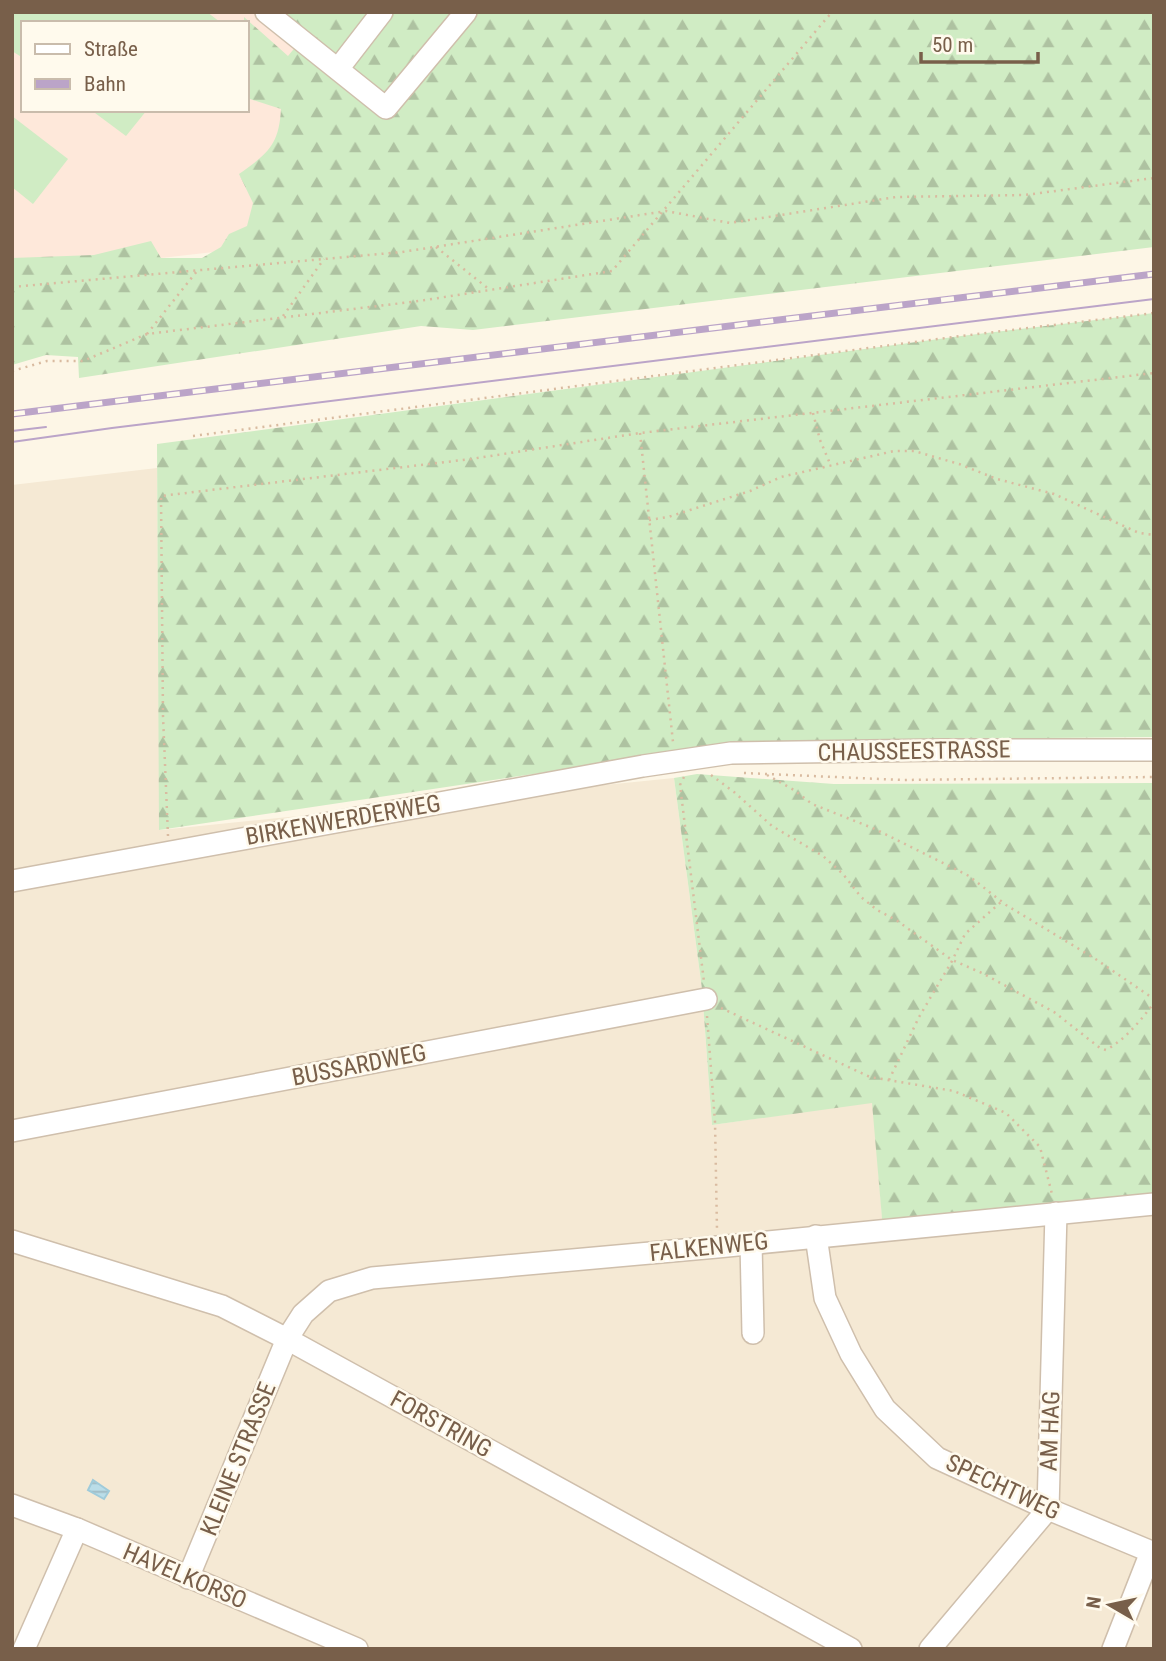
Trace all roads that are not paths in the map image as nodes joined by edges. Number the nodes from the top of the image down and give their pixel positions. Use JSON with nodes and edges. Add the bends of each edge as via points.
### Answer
{"nodes":[{"id":1,"x":266,"y":12,"type":"edge"},
{"id":2,"x":382,"y":12,"type":"edge"},
{"id":3,"x":466,"y":12,"type":"edge"},
{"id":4,"x":338,"y":69,"type":"dead end"},
{"id":5,"x":1154,"y":750,"type":"edge"},
{"id":6,"x":675,"y":761,"type":"joint"},
{"id":7,"x":12,"y":881,"type":"edge"},
{"id":8,"x":706,"y":999,"type":"road end"},
{"id":9,"x":12,"y":1131,"type":"edge"},
{"id":10,"x":1154,"y":1204,"type":"edge"},
{"id":11,"x":1056,"y":1213,"type":"junction"},
{"id":12,"x":816,"y":1236,"type":"junction"},
{"id":13,"x":12,"y":1241,"type":"edge"},
{"id":14,"x":751,"y":1243,"type":"junction"},
{"id":15,"x":753,"y":1333,"type":"dead end"},
{"id":16,"x":287,"y":1339,"type":"junction"},
{"id":17,"x":12,"y":1505,"type":"edge"},
{"id":18,"x":1048,"y":1509,"type":"junction"},
{"id":19,"x":77,"y":1529,"type":"junction"},
{"id":20,"x":1152,"y":1553,"type":"edge"},
{"id":21,"x":188,"y":1578,"type":"junction"},
{"id":22,"x":314,"y":1640,"type":"edge"},
{"id":23,"x":24,"y":1649,"type":"edge"},
{"id":24,"x":357,"y":1649,"type":"edge"},
{"id":25,"x":851,"y":1649,"type":"edge"},
{"id":26,"x":930,"y":1649,"type":"edge"},
{"id":27,"x":1113,"y":1649,"type":"edge"}],
"edges":[{"from":1,"to":3,"type":"street","via":[[386,108]]},
{"from":2,"to":4,"type":"street"},
{"from":5,"to":6,"type":"street","name":"CHAUSSEESTRASSE","via":[[731,753]]},
{"from":6,"to":7,"type":"street","name":"BIRKENWERDERWEG"},
{"from":8,"to":9,"type":"street","name":"BUSSARDWEG"},
{"from":10,"to":11,"type":"street","name":"FALKENWEG"},
{"from":11,"to":12,"type":"street","name":"FALKENWEG"},
{"from":11,"to":18,"type":"street","name":"AM HAG"},
{"from":12,"to":14,"type":"street","name":"FALKENWEG"},
{"from":12,"to":18,"type":"street","name":"SPECHTWEG","via":[[825,1298],[851,1354],[885,1409],[937,1458]]},
{"from":13,"to":16,"type":"street","name":"FORSTRING","via":[[222,1306]]},
{"from":14,"to":15,"type":"street"},
{"from":14,"to":16,"type":"street","name":"FALKENWEG","via":[[372,1278],[329,1291],[303,1314]]},
{"from":16,"to":21,"type":"street","name":"KLEINE STRASSE"},
{"from":16,"to":25,"type":"street","name":"FORSTRING"},
{"from":17,"to":19,"type":"street","name":"HAVELKORSO"},
{"from":18,"to":20,"type":"street","name":"SPECHTWEG"},
{"from":18,"to":26,"type":"street"},
{"from":19,"to":21,"type":"street","name":"HAVELKORSO"},
{"from":19,"to":23,"type":"street"},
{"from":20,"to":27,"type":"street"},
{"from":21,"to":22,"type":"street","name":"HAVELKORSO"},
{"from":22,"to":24,"type":"street","name":"HAVELKORSO"}]}
